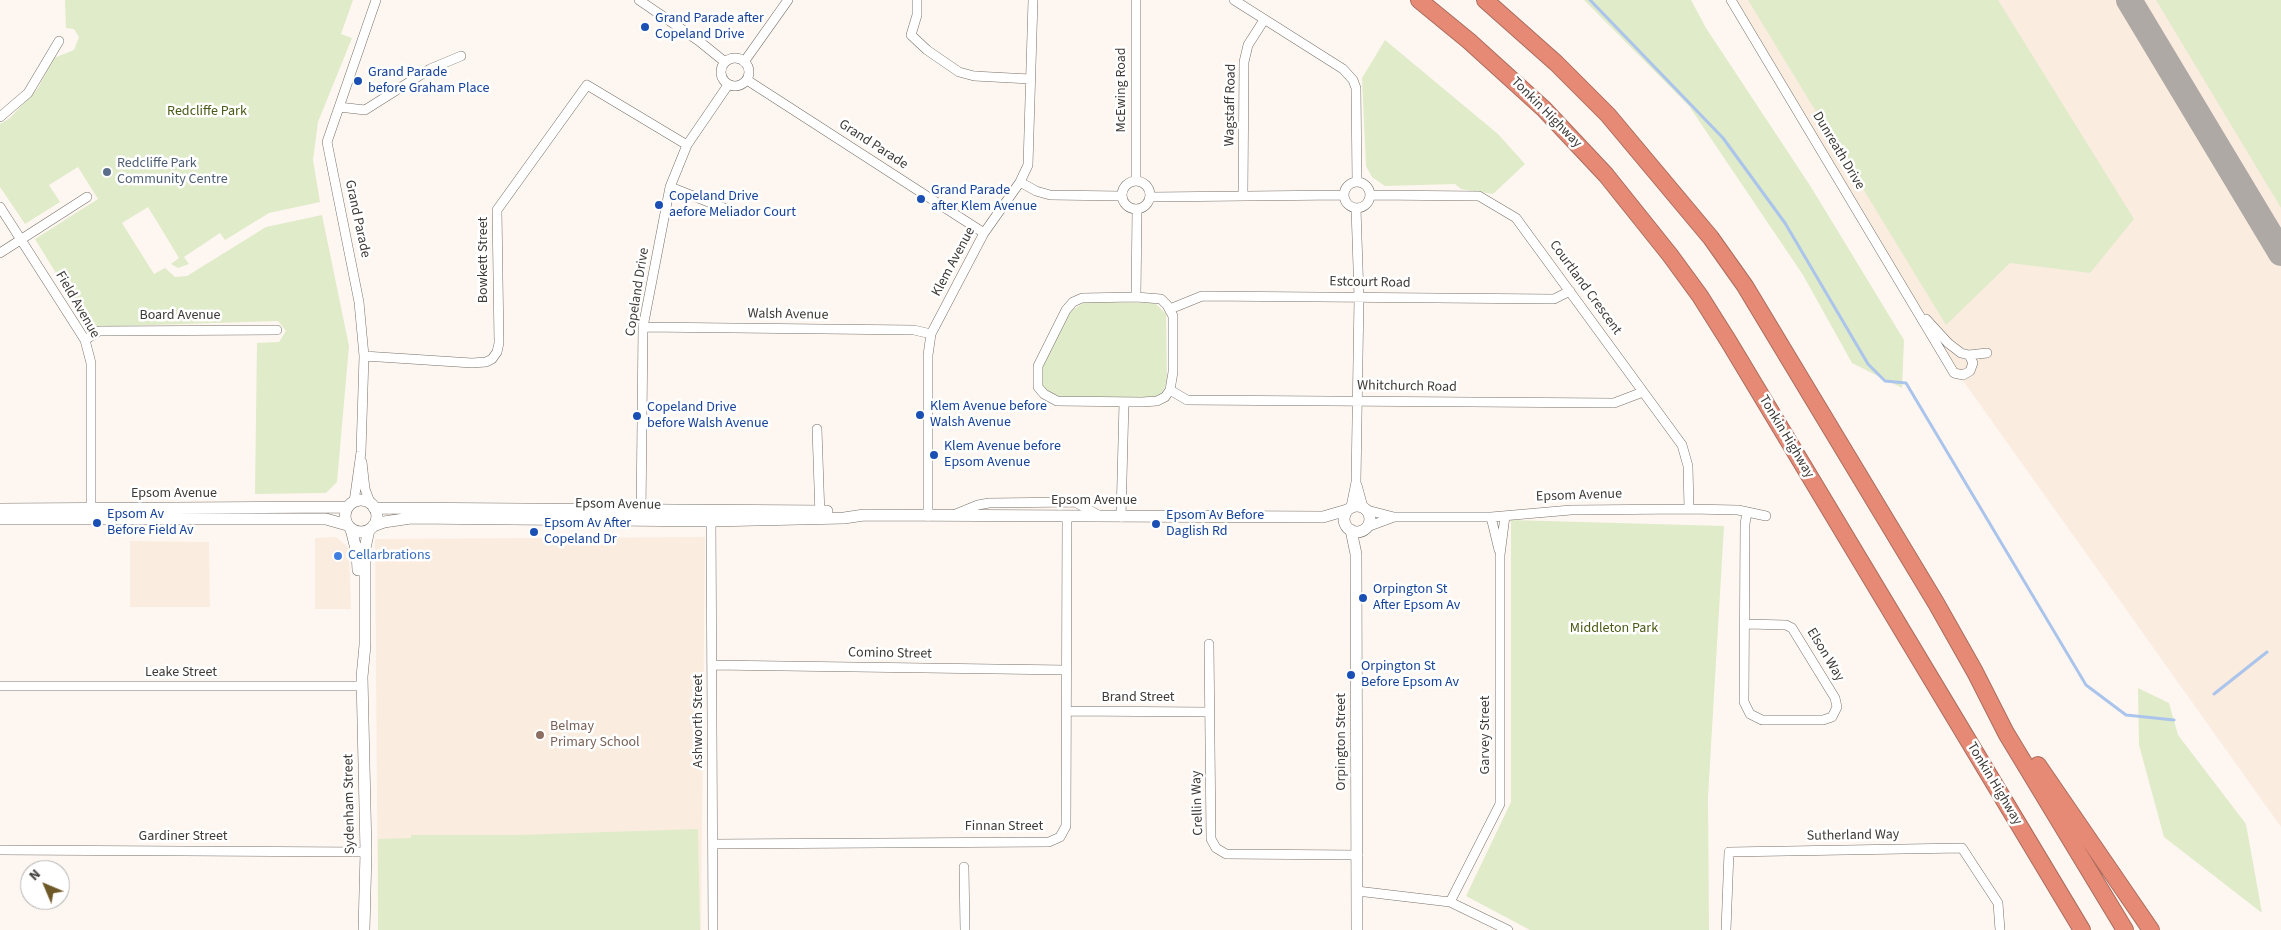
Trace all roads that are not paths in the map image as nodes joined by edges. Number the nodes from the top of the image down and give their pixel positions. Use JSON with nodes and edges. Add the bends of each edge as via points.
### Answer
{"nodes":[{"id":1,"x":376,"y":0,"type":"edge"},
{"id":2,"x":639,"y":0,"type":"edge"},
{"id":3,"x":788,"y":0,"type":"edge"},
{"id":4,"x":918,"y":0,"type":"edge"},
{"id":5,"x":1033,"y":0,"type":"edge"},
{"id":6,"x":1136,"y":0,"type":"edge"},
{"id":7,"x":1234,"y":0,"type":"edge"},
{"id":8,"x":1419,"y":0,"type":"edge"},
{"id":9,"x":1485,"y":0,"type":"edge"},
{"id":10,"x":1730,"y":0,"type":"edge"},
{"id":11,"x":1264,"y":20,"type":"junction"},
{"id":12,"x":59,"y":42,"type":"dead end"},
{"id":13,"x":461,"y":56,"type":"dead end"},
{"id":14,"x":725,"y":62,"type":"junction"},
{"id":15,"x":744,"y":62,"type":"junction"},
{"id":16,"x":1030,"y":79,"type":"junction"},
{"id":17,"x":747,"y":80,"type":"junction"},
{"id":18,"x":728,"y":85,"type":"junction"},
{"id":19,"x":339,"y":107,"type":"junction"},
{"id":20,"x":0,"y":117,"type":"edge"},
{"id":21,"x":687,"y":145,"type":"junction"},
{"id":22,"x":1136,"y":180,"type":"junction"},
{"id":23,"x":1020,"y":182,"type":"junction"},
{"id":24,"x":1357,"y":182,"type":"junction"},
{"id":25,"x":670,"y":187,"type":"junction"},
{"id":26,"x":1243,"y":195,"type":"junction"},
{"id":27,"x":1343,"y":195,"type":"junction"},
{"id":28,"x":1370,"y":195,"type":"junction"},
{"id":29,"x":1121,"y":196,"type":"junction"},
{"id":30,"x":87,"y":197,"type":"dead end"},
{"id":31,"x":1150,"y":197,"type":"junction"},
{"id":32,"x":0,"y":207,"type":"edge"},
{"id":33,"x":724,"y":208,"type":"dead end"},
{"id":34,"x":1356,"y":208,"type":"junction"},
{"id":35,"x":1137,"y":210,"type":"junction"},
{"id":36,"x":984,"y":233,"type":"junction"},
{"id":37,"x":20,"y":239,"type":"junction"},
{"id":38,"x":0,"y":253,"type":"edge"},
{"id":39,"x":1570,"y":291,"type":"junction"},
{"id":40,"x":1359,"y":296,"type":"junction"},
{"id":41,"x":1136,"y":297,"type":"junction"},
{"id":42,"x":1170,"y":309,"type":"junction"},
{"id":43,"x":1922,"y":316,"type":"junction"},
{"id":44,"x":643,"y":327,"type":"junction"},
{"id":45,"x":277,"y":330,"type":"dead end"},
{"id":46,"x":931,"y":334,"type":"junction"},
{"id":47,"x":85,"y":340,"type":"junction"},
{"id":48,"x":1987,"y":353,"type":"dead end"},
{"id":49,"x":364,"y":356,"type":"junction"},
{"id":50,"x":1968,"y":356,"type":"junction"},
{"id":51,"x":1170,"y":390,"type":"junction"},
{"id":52,"x":1643,"y":392,"type":"junction"},
{"id":53,"x":1357,"y":401,"type":"junction"},
{"id":54,"x":1124,"y":402,"type":"junction"},
{"id":55,"x":817,"y":429,"type":"dead end"},
{"id":56,"x":361,"y":452,"type":"junction"},
{"id":57,"x":1356,"y":482,"type":"junction"},
{"id":58,"x":351,"y":504,"type":"junction"},
{"id":59,"x":372,"y":506,"type":"junction"},
{"id":60,"x":1349,"y":508,"type":"junction"},
{"id":61,"x":1365,"y":509,"type":"junction"},
{"id":62,"x":1689,"y":509,"type":"junction"},
{"id":63,"x":0,"y":510,"type":"edge"},
{"id":64,"x":1747,"y":512,"type":"junction"},
{"id":65,"x":91,"y":514,"type":"junction"},
{"id":66,"x":820,"y":514,"type":"junction"},
{"id":67,"x":642,"y":515,"type":"junction"},
{"id":68,"x":711,"y":516,"type":"junction"},
{"id":69,"x":928,"y":516,"type":"junction"},
{"id":70,"x":951,"y":516,"type":"junction"},
{"id":71,"x":1067,"y":516,"type":"junction"},
{"id":72,"x":1101,"y":516,"type":"junction"},
{"id":73,"x":1505,"y":516,"type":"junction"},
{"id":74,"x":1766,"y":516,"type":"dead end"},
{"id":75,"x":1121,"y":517,"type":"junction"},
{"id":76,"x":1323,"y":517,"type":"junction"},
{"id":77,"x":1394,"y":517,"type":"junction"},
{"id":78,"x":1491,"y":517,"type":"junction"},
{"id":79,"x":0,"y":519,"type":"edge"},
{"id":80,"x":349,"y":527,"type":"junction"},
{"id":81,"x":371,"y":528,"type":"junction"},
{"id":82,"x":1348,"y":528,"type":"junction"},
{"id":83,"x":1365,"y":528,"type":"junction"},
{"id":84,"x":1356,"y":554,"type":"junction"},
{"id":85,"x":1500,"y":556,"type":"junction"},
{"id":86,"x":1746,"y":624,"type":"junction"},
{"id":87,"x":1209,"y":644,"type":"dead end"},
{"id":88,"x":713,"y":665,"type":"junction"},
{"id":89,"x":1066,"y":670,"type":"junction"},
{"id":90,"x":1976,"y":672,"type":"junction"},
{"id":91,"x":362,"y":681,"type":"junction"},
{"id":92,"x":0,"y":686,"type":"edge"},
{"id":93,"x":1067,"y":711,"type":"junction"},
{"id":94,"x":1210,"y":712,"type":"junction"},
{"id":95,"x":713,"y":844,"type":"junction"},
{"id":96,"x":0,"y":850,"type":"edge"},
{"id":97,"x":366,"y":852,"type":"junction"},
{"id":98,"x":1358,"y":855,"type":"junction"},
{"id":99,"x":964,"y":867,"type":"dead end"},
{"id":100,"x":1358,"y":891,"type":"junction"},
{"id":101,"x":1450,"y":902,"type":"junction"},
{"id":102,"x":364,"y":930,"type":"edge"},
{"id":103,"x":713,"y":930,"type":"edge"},
{"id":104,"x":965,"y":930,"type":"edge"},
{"id":105,"x":1357,"y":930,"type":"edge"},
{"id":106,"x":1508,"y":930,"type":"edge"},
{"id":107,"x":1726,"y":930,"type":"edge"},
{"id":108,"x":2000,"y":930,"type":"edge"},
{"id":109,"x":2082,"y":930,"type":"edge"},
{"id":110,"x":2125,"y":930,"type":"edge"},
{"id":111,"x":2151,"y":930,"type":"edge"}],
"edges":[{"from":1,"to":19,"type":"street","name":"Grand Parade"},
{"from":2,"to":14,"type":"street"},
{"from":3,"to":15,"type":"street"},
{"from":4,"to":16,"type":"street","via":[[911,34],[935,56],[959,72],[974,76]]},
{"from":5,"to":16,"type":"street","name":"Klem Avenue"},
{"from":6,"to":22,"type":"street","name":"McEwing Road"},
{"from":7,"to":11,"type":"street"},
{"from":8,"to":109,"type":"highway","name":"Tonkin Highway","via":[[1470,41],[1544,109],[1606,175],[1695,289]]},
{"from":9,"to":90,"type":"highway","via":[[1608,115],[1711,238],[1750,294]]},
{"from":10,"to":43,"type":"street","name":"Dunreath Drive"},
{"from":11,"to":24,"type":"street","via":[[1343,69],[1353,80],[1356,88]]},
{"from":11,"to":26,"type":"street","name":"Wagstaff Road","via":[[1248,45],[1244,62]]},
{"from":12,"to":20,"type":"street","via":[[28,93]]},
{"from":13,"to":19,"type":"street","via":[[430,69],[365,110]]},
{"from":14,"to":15,"type":"street","via":[[737,58]]},
{"from":14,"to":18,"type":"street","via":[[720,74]]},
{"from":15,"to":17,"type":"street","via":[[749,72]]},
{"from":16,"to":23,"type":"street","name":"Klem Avenue","via":[[1028,165]]},
{"from":17,"to":18,"type":"street","via":[[737,86]]},
{"from":17,"to":36,"type":"street","name":"Grand Parade"},
{"from":18,"to":21,"type":"street","name":"Copeland Drive"},
{"from":19,"to":49,"type":"street","name":"Grand Parade","via":[[327,142],[359,302]]},
{"from":21,"to":25,"type":"street","name":"Copeland Drive"},
{"from":21,"to":49,"type":"street","name":"Bowkett Street","via":[[587,85],[497,210],[499,342],[492,359],[472,363]]},
{"from":22,"to":29,"type":"street","via":[[1123,188]]},
{"from":22,"to":31,"type":"street","via":[[1150,190]]},
{"from":23,"to":29,"type":"street","via":[[1050,195]]},
{"from":23,"to":36,"type":"street","name":"Klem Avenue"},
{"from":24,"to":27,"type":"street","via":[[1347,186]]},
{"from":24,"to":28,"type":"street","via":[[1366,186]]},
{"from":25,"to":33,"type":"street"},
{"from":25,"to":44,"type":"street","name":"Copeland Drive"},
{"from":26,"to":27,"type":"street"},
{"from":26,"to":31,"type":"street"},
{"from":27,"to":34,"type":"street","via":[[1348,206]]},
{"from":28,"to":34,"type":"street","via":[[1367,204]]},
{"from":28,"to":39,"type":"street","name":"Courtland Crescent","via":[[1480,196],[1516,218]]},
{"from":29,"to":35,"type":"street","via":[[1123,203]]},
{"from":30,"to":37,"type":"street"},
{"from":31,"to":35,"type":"street","via":[[1148,204]]},
{"from":32,"to":37,"type":"street","name":"Field Avenue"},
{"from":34,"to":40,"type":"street"},
{"from":35,"to":41,"type":"street"},
{"from":36,"to":46,"type":"street","name":"Klem Avenue"},
{"from":37,"to":38,"type":"street"},
{"from":37,"to":47,"type":"street","name":"Field Avenue"},
{"from":39,"to":40,"type":"street","name":"Estcourt Road","via":[[1554,300]]},
{"from":39,"to":52,"type":"street","name":"Courtland Crescent"},
{"from":40,"to":42,"type":"street","name":"Estcourt Road","via":[[1202,296]]},
{"from":40,"to":53,"type":"street"},
{"from":41,"to":42,"type":"street","via":[[1160,299]]},
{"from":41,"to":54,"type":"street","via":[[1082,298],[1073,302],[1038,366],[1038,387],[1048,398],[1057,401]]},
{"from":42,"to":51,"type":"street","via":[[1173,316],[1173,372]]},
{"from":43,"to":50,"type":"street","name":"Dunreath Drive","via":[[1948,343]]},
{"from":43,"to":50,"type":"street","name":"Dunreath Drive","via":[[1954,373],[1963,375],[1970,371],[1972,363]]},
{"from":44,"to":46,"type":"street","name":"Walsh Avenue","via":[[914,330]]},
{"from":44,"to":67,"type":"street","name":"Copeland Drive"},
{"from":45,"to":47,"type":"street","name":"Board Avenue","via":[[99,331]]},
{"from":46,"to":69,"type":"street","name":"Klem Avenue","via":[[928,355]]},
{"from":47,"to":65,"type":"street","name":"Field Avenue","via":[[91,363]]},
{"from":48,"to":50,"type":"street"},
{"from":49,"to":56,"type":"street","name":"Grand Parade"},
{"from":51,"to":53,"type":"street","name":"Whitchurch Road","via":[[1187,400]]},
{"from":51,"to":54,"type":"street","via":[[1157,401]]},
{"from":52,"to":53,"type":"street","name":"Whitchurch Road","via":[[1614,403]]},
{"from":52,"to":62,"type":"street","name":"Courtland Crescent","via":[[1686,454]]},
{"from":53,"to":57,"type":"street"},
{"from":54,"to":75,"type":"street"},
{"from":55,"to":66,"type":"street"},
{"from":56,"to":58,"type":"street","name":"Grand Parade"},
{"from":56,"to":59,"type":"street","name":"Grand Parade","via":[[365,489]]},
{"from":57,"to":60,"type":"street"},
{"from":57,"to":61,"type":"street"},
{"from":58,"to":59,"type":"street","via":[[365,501]]},
{"from":58,"to":65,"type":"street","name":"Epsom Avenue"},
{"from":58,"to":80,"type":"street","via":[[345,516]]},
{"from":59,"to":67,"type":"street","name":"Epsom Avenue"},
{"from":59,"to":81,"type":"street","via":[[376,515]]},
{"from":60,"to":61,"type":"street"},
{"from":60,"to":76,"type":"street","name":"Epsom Avenue"},
{"from":60,"to":82,"type":"street","via":[[1344,517]]},
{"from":61,"to":77,"type":"street","name":"Epsom Avenue"},
{"from":61,"to":83,"type":"street","via":[[1370,518]]},
{"from":62,"to":64,"type":"street","name":"Epsom Avenue"},
{"from":62,"to":73,"type":"street","name":"Epsom Avenue","via":[[1571,510]]},
{"from":63,"to":65,"type":"street","name":"Epsom Avenue"},
{"from":64,"to":74,"type":"street","name":"Epsom Avenue"},
{"from":64,"to":86,"type":"street","name":"Elson Way"},
{"from":65,"to":79,"type":"street","name":"Epsom Avenue"},
{"from":65,"to":80,"type":"street","name":"Epsom Avenue","via":[[326,519]]},
{"from":66,"to":68,"type":"street","name":"Epsom Avenue"},
{"from":66,"to":69,"type":"street","name":"Epsom Avenue","via":[[848,512]]},
{"from":67,"to":68,"type":"street","name":"Epsom Avenue"},
{"from":67,"to":81,"type":"street","name":"Epsom Avenue","via":[[411,518],[384,522]]},
{"from":68,"to":88,"type":"street","name":"Ashworth Street"},
{"from":69,"to":70,"type":"street","name":"Epsom Avenue"},
{"from":70,"to":71,"type":"street","name":"Epsom Avenue"},
{"from":70,"to":72,"type":"street","via":[[989,503],[1075,502]]},
{"from":71,"to":72,"type":"street","name":"Epsom Avenue"},
{"from":71,"to":89,"type":"street","name":"Finnan Street"},
{"from":72,"to":75,"type":"street","name":"Epsom Avenue"},
{"from":73,"to":78,"type":"street","name":"Epsom Avenue"},
{"from":73,"to":85,"type":"street","name":"Garvey Street"},
{"from":75,"to":76,"type":"street","name":"Epsom Avenue"},
{"from":76,"to":82,"type":"street","name":"Epsom Avenue"},
{"from":77,"to":78,"type":"street","name":"Epsom Avenue"},
{"from":77,"to":83,"type":"street","name":"Epsom Avenue"},
{"from":78,"to":85,"type":"street","name":"Garvey Street"},
{"from":80,"to":81,"type":"street","via":[[359,532]]},
{"from":80,"to":91,"type":"street","name":"Sydenham Street","via":[[358,559],[358,645]]},
{"from":81,"to":91,"type":"street","name":"Sydenham Street","via":[[365,548]]},
{"from":82,"to":83,"type":"street"},
{"from":82,"to":84,"type":"street","name":"Orpington Street"},
{"from":83,"to":84,"type":"street","name":"Orpington Street"},
{"from":84,"to":98,"type":"street","name":"Orpington Street"},
{"from":85,"to":101,"type":"street","name":"Garvey Street","via":[[1500,804]]},
{"from":86,"to":86,"type":"street","name":"Elson Way","via":[[1744,702],[1750,714],[1762,720],[1823,720],[1832,716],[1837,707],[1836,698],[1792,628]]},
{"from":87,"to":94,"type":"street","name":"Crellin Way"},
{"from":88,"to":89,"type":"street","name":"Comino Street"},
{"from":88,"to":95,"type":"street","name":"Ashworth Street"},
{"from":89,"to":93,"type":"street","name":"Finnan Street"},
{"from":90,"to":110,"type":"highway","via":[[2006,733]]},
{"from":90,"to":111,"type":"highway"},
{"from":91,"to":92,"type":"street","name":"Leake Street"},
{"from":91,"to":97,"type":"street","name":"Sydenham Street"},
{"from":93,"to":94,"type":"street","name":"Brand Street"},
{"from":93,"to":95,"type":"street","name":"Finnan Street","via":[[1066,826],[1060,837],[1049,842]]},
{"from":94,"to":98,"type":"street","name":"Crellin Way","via":[[1211,839],[1216,848],[1226,854]]},
{"from":95,"to":103,"type":"street","name":"Ashworth Street"},
{"from":96,"to":97,"type":"street","name":"Gardiner Street"},
{"from":97,"to":102,"type":"street","name":"Sydenham Street"},
{"from":98,"to":100,"type":"street","name":"Orpington Street"},
{"from":99,"to":104,"type":"street"},
{"from":100,"to":101,"type":"street"},
{"from":100,"to":105,"type":"street","name":"Orpington Street"},
{"from":101,"to":106,"type":"street"},
{"from":107,"to":108,"type":"street","name":"Sutherland Way","via":[[1729,852],[1962,848],[1998,903]]}]}
